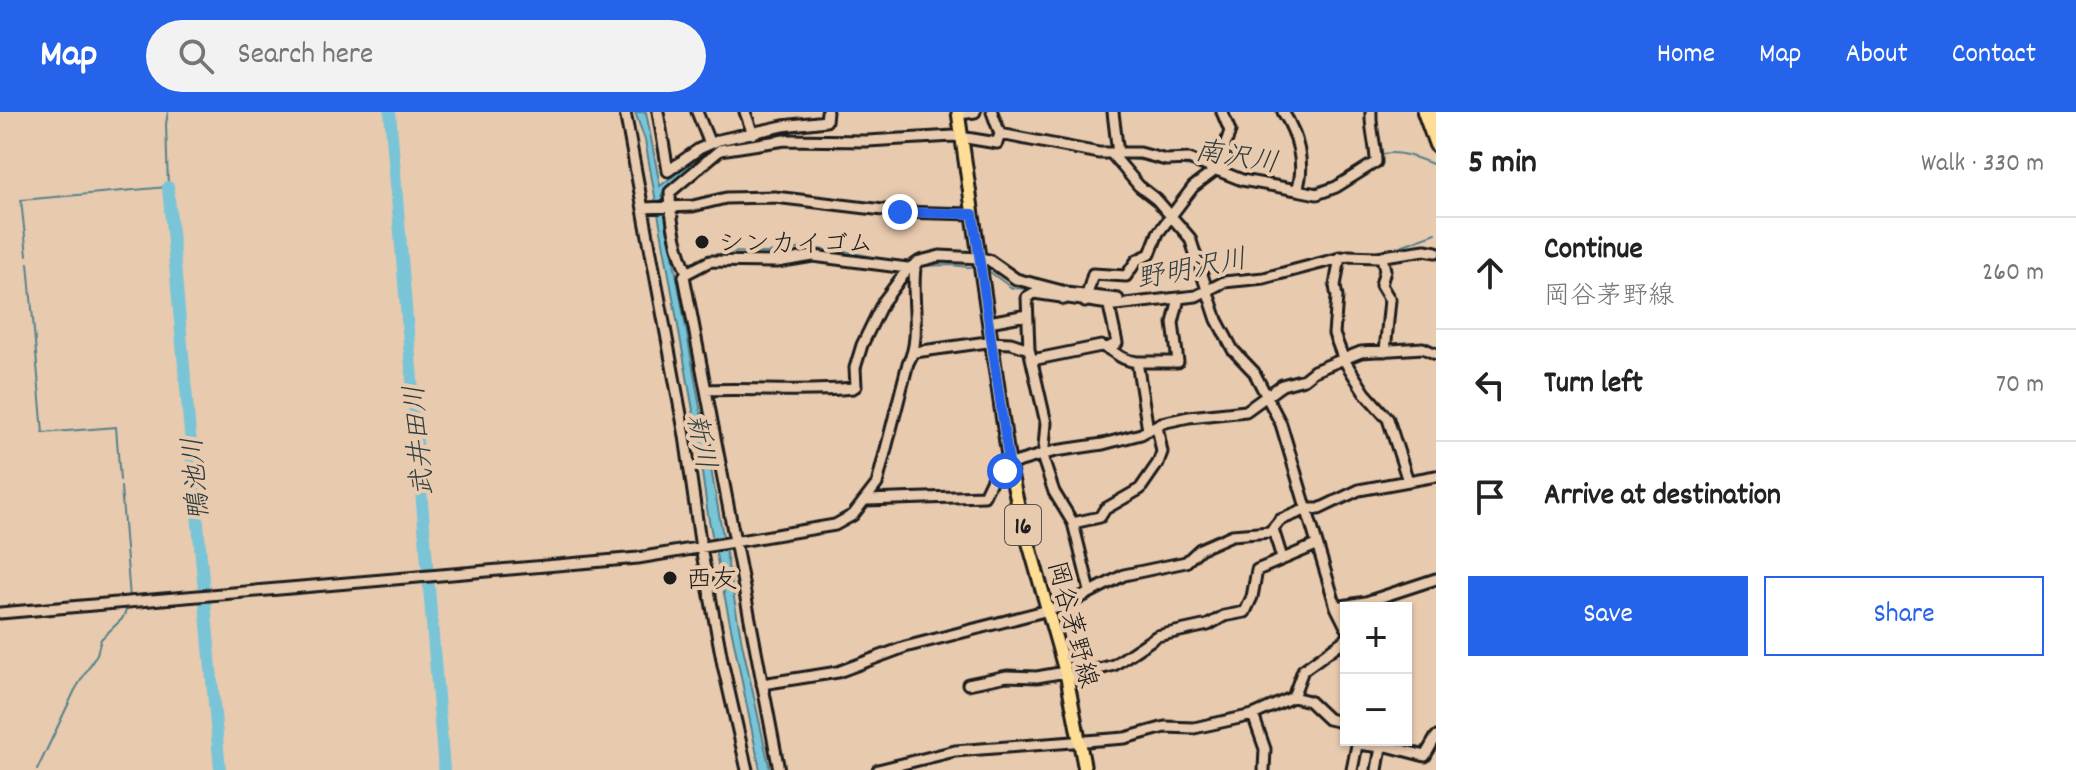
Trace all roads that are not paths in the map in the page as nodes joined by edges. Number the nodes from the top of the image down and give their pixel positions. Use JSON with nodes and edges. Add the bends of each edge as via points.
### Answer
{"nodes":[{"id":1,"x":625,"y":112,"type":"edge"},
{"id":2,"x":658,"y":112,"type":"edge"},
{"id":3,"x":697,"y":112,"type":"edge"},
{"id":4,"x":745,"y":112,"type":"edge"},
{"id":5,"x":827,"y":112,"type":"edge"},
{"id":6,"x":975,"y":112,"type":"edge"},
{"id":7,"x":992,"y":112,"type":"edge"},
{"id":8,"x":1113,"y":112,"type":"edge"},
{"id":9,"x":1222,"y":112,"type":"edge"},
{"id":10,"x":1283,"y":112,"type":"edge"},
{"id":11,"x":1371,"y":112,"type":"edge"},
{"id":12,"x":1424,"y":112,"type":"edge"},
{"id":13,"x":959,"y":113,"type":"edge"},
{"id":14,"x":753,"y":134,"type":"junction"},
{"id":15,"x":1000,"y":134,"type":"junction"},
{"id":16,"x":962,"y":136,"type":"junction"},
{"id":17,"x":710,"y":144,"type":"junction"},
{"id":18,"x":1436,"y":145,"type":"edge"},
{"id":19,"x":1114,"y":154,"type":"junction"},
{"id":20,"x":1219,"y":170,"type":"junction"},
{"id":21,"x":668,"y":171,"type":"junction"},
{"id":22,"x":1297,"y":190,"type":"junction"},
{"id":23,"x":670,"y":192,"type":"junction"},
{"id":24,"x":668,"y":206,"type":"junction"},
{"id":25,"x":646,"y":208,"type":"junction"},
{"id":26,"x":973,"y":214,"type":"junction"},
{"id":27,"x":1172,"y":217,"type":"junction"},
{"id":28,"x":1436,"y":252,"type":"edge"},
{"id":29,"x":1340,"y":257,"type":"junction"},
{"id":30,"x":1382,"y":257,"type":"junction"},
{"id":31,"x":981,"y":266,"type":"junction"},
{"id":32,"x":907,"y":270,"type":"junction"},
{"id":33,"x":687,"y":273,"type":"junction"},
{"id":34,"x":1206,"y":287,"type":"junction"},
{"id":35,"x":1065,"y":296,"type":"junction"},
{"id":36,"x":1179,"y":298,"type":"junction"},
{"id":37,"x":1086,"y":299,"type":"junction"},
{"id":38,"x":1109,"y":306,"type":"junction"},
{"id":39,"x":1027,"y":315,"type":"junction"},
{"id":40,"x":989,"y":322,"type":"junction"},
{"id":41,"x":992,"y":343,"type":"junction"},
{"id":42,"x":1108,"y":348,"type":"junction"},
{"id":43,"x":1385,"y":351,"type":"junction"},
{"id":44,"x":915,"y":352,"type":"junction"},
{"id":45,"x":1436,"y":354,"type":"edge"},
{"id":46,"x":1030,"y":355,"type":"junction"},
{"id":47,"x":1344,"y":360,"type":"junction"},
{"id":48,"x":1137,"y":362,"type":"junction"},
{"id":49,"x":706,"y":390,"type":"junction"},
{"id":50,"x":1266,"y":395,"type":"junction"},
{"id":51,"x":1153,"y":428,"type":"junction"},
{"id":52,"x":1045,"y":454,"type":"junction"},
{"id":53,"x":1010,"y":470,"type":"junction"},
{"id":54,"x":1436,"y":476,"type":"edge"},
{"id":55,"x":1408,"y":481,"type":"junction"},
{"id":56,"x":867,"y":500,"type":"junction"},
{"id":57,"x":1307,"y":509,"type":"junction"},
{"id":58,"x":1073,"y":523,"type":"junction"},
{"id":59,"x":1273,"y":529,"type":"junction"},
{"id":60,"x":732,"y":543,"type":"junction"},
{"id":61,"x":1316,"y":545,"type":"junction"},
{"id":62,"x":705,"y":547,"type":"junction"},
{"id":63,"x":1282,"y":558,"type":"junction"},
{"id":64,"x":1436,"y":579,"type":"edge"},
{"id":65,"x":1090,"y":591,"type":"junction"},
{"id":66,"x":1336,"y":607,"type":"junction"},
{"id":67,"x":1047,"y":610,"type":"junction"},
{"id":68,"x":0,"y":613,"type":"edge"},
{"id":69,"x":1340,"y":615,"type":"edge"},
{"id":70,"x":1340,"y":643,"type":"edge"},
{"id":71,"x":1066,"y":675,"type":"junction"},
{"id":72,"x":762,"y":684,"type":"junction"},
{"id":73,"x":968,"y":684,"type":"dead end"},
{"id":74,"x":1293,"y":697,"type":"junction"},
{"id":75,"x":1253,"y":715,"type":"junction"},
{"id":76,"x":1340,"y":722,"type":"edge"},
{"id":77,"x":1436,"y":737,"type":"edge"},
{"id":78,"x":1079,"y":740,"type":"junction"},
{"id":79,"x":1357,"y":746,"type":"edge"},
{"id":80,"x":1376,"y":746,"type":"edge"},
{"id":81,"x":1381,"y":747,"type":"junction"},
{"id":82,"x":747,"y":770,"type":"edge"},
{"id":83,"x":779,"y":770,"type":"edge"},
{"id":84,"x":878,"y":770,"type":"edge"},
{"id":85,"x":1085,"y":770,"type":"edge"},
{"id":86,"x":1264,"y":770,"type":"edge"},
{"id":87,"x":1352,"y":770,"type":"edge"},
{"id":88,"x":1377,"y":770,"type":"edge"}],
"edges":[{"from":1,"to":25,"type":"street"},
{"from":2,"to":21,"type":"street"},
{"from":3,"to":17,"type":"street"},
{"from":4,"to":14,"type":"street"},
{"from":5,"to":14,"type":"street","via":[[820,123]]},
{"from":6,"to":13,"type":"street"},
{"from":7,"to":15,"type":"street"},
{"from":8,"to":19,"type":"street"},
{"from":9,"to":20,"type":"street","via":[[1230,131]]},
{"from":10,"to":22,"type":"street","via":[[1295,129],[1301,171]]},
{"from":11,"to":22,"type":"street","via":[[1376,162],[1317,194]]},
{"from":12,"to":18,"type":"highway"},
{"from":13,"to":16,"type":"main road","name":"岡谷茅野線","number":"16"},
{"from":14,"to":17,"type":"street"},
{"from":15,"to":16,"type":"street","via":[[997,143]]},
{"from":15,"to":19,"type":"street"},
{"from":16,"to":23,"type":"street","via":[[785,140],[720,150]]},
{"from":16,"to":26,"type":"main road","name":"岡谷茅野線","number":"16"},
{"from":17,"to":21,"type":"street"},
{"from":19,"to":20,"type":"street","via":[[1189,159]]},
{"from":19,"to":27,"type":"street"},
{"from":20,"to":22,"type":"street"},
{"from":20,"to":27,"type":"street","via":[[1193,187]]},
{"from":21,"to":23,"type":"street"},
{"from":23,"to":24,"type":"street"},
{"from":24,"to":25,"type":"street"},
{"from":24,"to":26,"type":"street","via":[[775,197],[900,212]]},
{"from":24,"to":33,"type":"street"},
{"from":25,"to":62,"type":"street"},
{"from":26,"to":31,"type":"main road","name":"岡谷茅野線","number":"16"},
{"from":27,"to":34,"type":"street","via":[[1190,238]]},
{"from":27,"to":37,"type":"street","via":[[1150,254],[1137,260],[1126,276],[1093,274]]},
{"from":28,"to":30,"type":"street"},
{"from":29,"to":30,"type":"street"},
{"from":29,"to":34,"type":"street"},
{"from":29,"to":47,"type":"street","via":[[1334,334]]},
{"from":30,"to":43,"type":"street","via":[[1381,285],[1390,300]]},
{"from":31,"to":32,"type":"street","via":[[940,256]]},
{"from":31,"to":35,"type":"street","via":[[989,260],[1016,279]]},
{"from":31,"to":40,"type":"main road","name":"岡谷茅野線","number":"16"},
{"from":32,"to":33,"type":"street","via":[[813,256],[777,262],[710,261]]},
{"from":32,"to":44,"type":"street","via":[[915,269]]},
{"from":32,"to":49,"type":"street","via":[[883,302],[862,345],[853,388]]},
{"from":33,"to":49,"type":"street"},
{"from":34,"to":36,"type":"street"},
{"from":34,"to":37,"type":"street","via":[[1189,293]]},
{"from":34,"to":50,"type":"street","via":[[1233,350]]},
{"from":35,"to":37,"type":"street"},
{"from":35,"to":39,"type":"street","via":[[1034,293],[1027,297]]},
{"from":36,"to":38,"type":"street"},
{"from":36,"to":48,"type":"street","via":[[1173,323],[1178,362]]},
{"from":37,"to":38,"type":"street"},
{"from":38,"to":42,"type":"street","via":[[1117,343]]},
{"from":39,"to":40,"type":"street"},
{"from":39,"to":46,"type":"street"},
{"from":40,"to":41,"type":"main road","name":"岡谷茅野線","number":"16"},
{"from":41,"to":44,"type":"street"},
{"from":41,"to":46,"type":"street","via":[[1011,343]]},
{"from":41,"to":53,"type":"main road","name":"岡谷茅野線","number":"16"},
{"from":42,"to":46,"type":"street"},
{"from":42,"to":48,"type":"street","via":[[1121,359]]},
{"from":43,"to":45,"type":"street","via":[[1423,348]]},
{"from":43,"to":47,"type":"street","via":[[1361,352]]},
{"from":44,"to":56,"type":"street","via":[[877,484]]},
{"from":46,"to":52,"type":"street","via":[[1046,423]]},
{"from":47,"to":50,"type":"street"},
{"from":47,"to":55,"type":"street","via":[[1388,419]]},
{"from":48,"to":51,"type":"street"},
{"from":49,"to":60,"type":"street"},
{"from":50,"to":51,"type":"street","via":[[1246,411],[1207,414]]},
{"from":50,"to":57,"type":"street","via":[[1286,437]]},
{"from":51,"to":52,"type":"street"},
{"from":51,"to":58,"type":"street","via":[[1162,452],[1140,489],[1100,517]]},
{"from":52,"to":53,"type":"street","via":[[1014,463]]},
{"from":52,"to":58,"type":"street","via":[[1054,492]]},
{"from":53,"to":56,"type":"street","via":[[993,477],[984,496]]},
{"from":53,"to":67,"type":"main road","name":"岡谷茅野線","number":"16"},
{"from":54,"to":55,"type":"street"},
{"from":55,"to":57,"type":"street","via":[[1359,490],[1319,509]]},
{"from":56,"to":60,"type":"street","via":[[835,525]]},
{"from":57,"to":59,"type":"street","via":[[1280,520]]},
{"from":57,"to":61,"type":"street"},
{"from":58,"to":65,"type":"street"},
{"from":59,"to":63,"type":"street"},
{"from":59,"to":65,"type":"street","via":[[1232,535],[1200,549],[1186,562],[1124,575]]},
{"from":60,"to":62,"type":"street"},
{"from":60,"to":72,"type":"street"},
{"from":61,"to":63,"type":"street"},
{"from":61,"to":66,"type":"street"},
{"from":62,"to":68,"type":"street","via":[[638,558]]},
{"from":62,"to":82,"type":"street"},
{"from":63,"to":71,"type":"street","via":[[1257,570],[1245,612],[1157,636],[1114,665]]},
{"from":64,"to":66,"type":"street"},
{"from":65,"to":67,"type":"street"},
{"from":66,"to":69,"type":"street"},
{"from":67,"to":71,"type":"main road","name":"岡谷茅野線","number":"16"},
{"from":67,"to":72,"type":"street","via":[[905,647],[838,672]]},
{"from":70,"to":74,"type":"street","via":[[1303,670]]},
{"from":71,"to":73,"type":"street","via":[[1007,676]]},
{"from":71,"to":78,"type":"main road","name":"岡谷茅野線","number":"16"},
{"from":72,"to":83,"type":"street"},
{"from":74,"to":75,"type":"street"},
{"from":74,"to":76,"type":"street"},
{"from":75,"to":78,"type":"street","via":[[1125,738]]},
{"from":75,"to":86,"type":"street","via":[[1265,749]]},
{"from":77,"to":81,"type":"street","via":[[1425,756]]},
{"from":78,"to":84,"type":"street","via":[[955,751]]},
{"from":78,"to":85,"type":"main road","name":"岡谷茅野線","number":"16"},
{"from":79,"to":87,"type":"street"},
{"from":80,"to":81,"type":"street"},
{"from":81,"to":88,"type":"street"}]}
